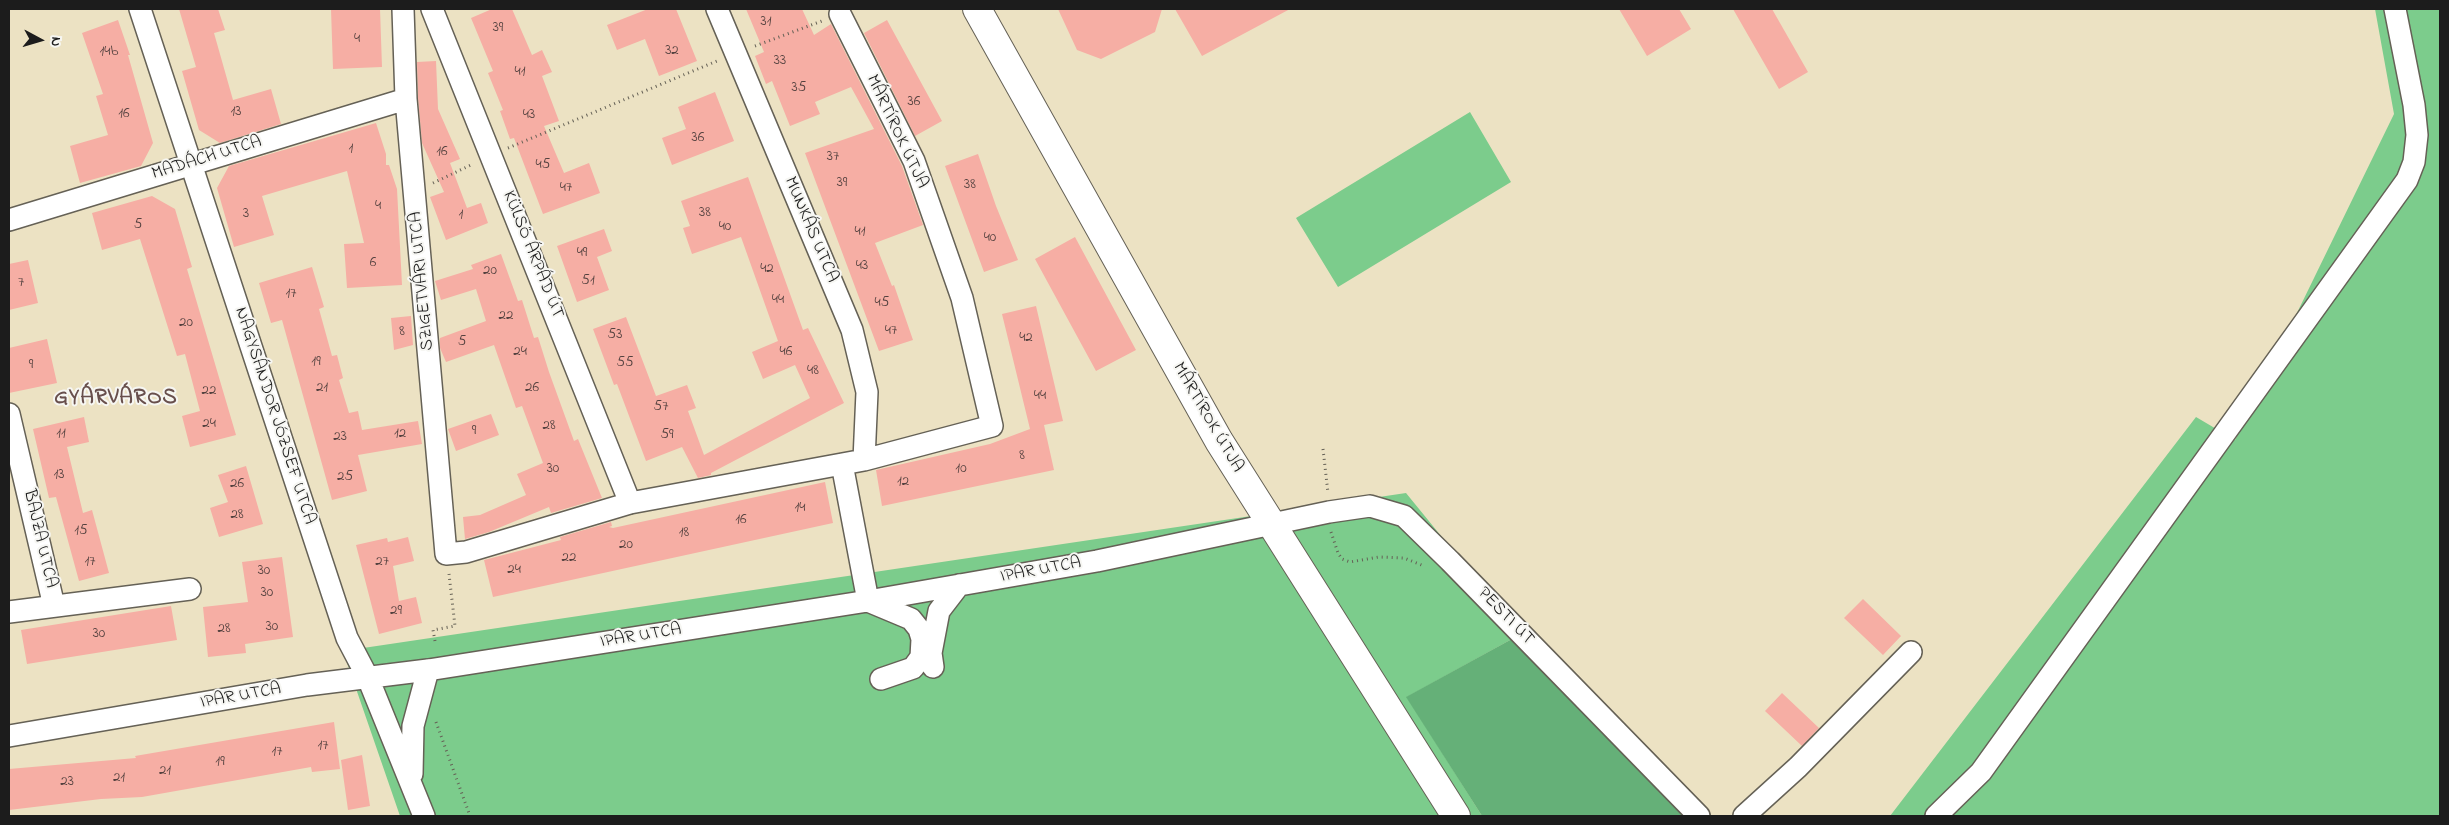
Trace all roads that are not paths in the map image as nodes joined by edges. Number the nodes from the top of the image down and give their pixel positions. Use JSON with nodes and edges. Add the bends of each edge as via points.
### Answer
{"nodes":[{"id":1,"x":140,"y":9,"type":"edge"},
{"id":2,"x":403,"y":9,"type":"edge"},
{"id":3,"x":432,"y":9,"type":"edge"},
{"id":4,"x":717,"y":9,"type":"edge"},
{"id":5,"x":976,"y":9,"type":"edge"},
{"id":6,"x":2395,"y":9,"type":"edge"},
{"id":7,"x":840,"y":14,"type":"road end"},
{"id":8,"x":406,"y":99,"type":"junction"},
{"id":9,"x":191,"y":163,"type":"junction"},
{"id":10,"x":9,"y":220,"type":"edge"},
{"id":11,"x":9,"y":414,"type":"edge"},
{"id":12,"x":864,"y":460,"type":"junction"},
{"id":13,"x":842,"y":464,"type":"junction"},
{"id":14,"x":630,"y":503,"type":"junction"},
{"id":15,"x":1272,"y":526,"type":"junction"},
{"id":16,"x":959,"y":585,"type":"junction"},
{"id":17,"x":190,"y":589,"type":"dead end"},
{"id":18,"x":868,"y":601,"type":"junction"},
{"id":19,"x":54,"y":606,"type":"junction"},
{"id":20,"x":9,"y":612,"type":"edge"},
{"id":21,"x":1911,"y":652,"type":"dead end"},
{"id":22,"x":933,"y":667,"type":"dead end"},
{"id":23,"x":428,"y":670,"type":"junction"},
{"id":24,"x":368,"y":678,"type":"junction"},
{"id":25,"x":881,"y":679,"type":"dead end"},
{"id":26,"x":9,"y":736,"type":"edge"},
{"id":27,"x":412,"y":785,"type":"junction"},
{"id":28,"x":424,"y":816,"type":"edge"},
{"id":29,"x":1456,"y":816,"type":"edge"},
{"id":30,"x":1699,"y":816,"type":"edge"},
{"id":31,"x":1744,"y":816,"type":"edge"},
{"id":32,"x":1936,"y":816,"type":"edge"}],
"edges":[{"from":1,"to":9,"type":"street","name":"NAGYSÁNDOR JÓZSEF UTCA"},
{"from":2,"to":8,"type":"street","name":"SZIGETVÁRI UTCA"},
{"from":3,"to":14,"type":"street","name":"KÜLSŐ ÁRPÁD ÚT"},
{"from":4,"to":12,"type":"street","name":"MUNKÁS UTCA","via":[[852,330],[867,392]]},
{"from":5,"to":15,"type":"main road","name":"MÁRTÍROK ÚTJA","via":[[1205,415]]},
{"from":6,"to":32,"type":"street","via":[[2417,135],[2414,162],[2407,180],[1981,772]]},
{"from":7,"to":12,"type":"street","name":"MÁRTÍROK ÚTJA","via":[[914,161],[962,298],[992,426]]},
{"from":8,"to":9,"type":"street","name":"MADÁCH UTCA"},
{"from":8,"to":14,"type":"street","name":"SZIGETVÁRI UTCA","via":[[446,554],[466,552]]},
{"from":9,"to":10,"type":"street","name":"MADÁCH UTCA"},
{"from":9,"to":24,"type":"street","name":"NAGYSÁNDOR JÓZSEF UTCA","via":[[348,638]]},
{"from":11,"to":19,"type":"street","name":"BAJZA UTCA"},
{"from":12,"to":13,"type":"street"},
{"from":13,"to":14,"type":"street"},
{"from":13,"to":18,"type":"street"},
{"from":15,"to":16,"type":"street","name":"IPAR UTCA"},
{"from":15,"to":29,"type":"main road","name":"MÁRTÍROK ÚTJA"},
{"from":15,"to":30,"type":"street","name":"PESTI ÚT","via":[[1370,506],[1404,516]]},
{"from":16,"to":18,"type":"street","name":"IPAR UTCA"},
{"from":16,"to":22,"type":"street","via":[[939,612],[931,653]]},
{"from":17,"to":19,"type":"street"},
{"from":18,"to":23,"type":"street","name":"IPAR UTCA"},
{"from":18,"to":25,"type":"street","via":[[911,619],[922,639],[921,657],[913,668]]},
{"from":19,"to":20,"type":"street"},
{"from":21,"to":31,"type":"street","via":[[1798,767]]},
{"from":23,"to":24,"type":"street","name":"IPAR UTCA"},
{"from":23,"to":27,"type":"street","via":[[413,726]]},
{"from":24,"to":26,"type":"street","name":"IPAR UTCA"},
{"from":24,"to":27,"type":"street","name":"NAGYSÁNDOR JÓZSEF UTCA"},
{"from":27,"to":28,"type":"street","name":"NAGYSÁNDOR JÓZSEF UTCA"}]}
